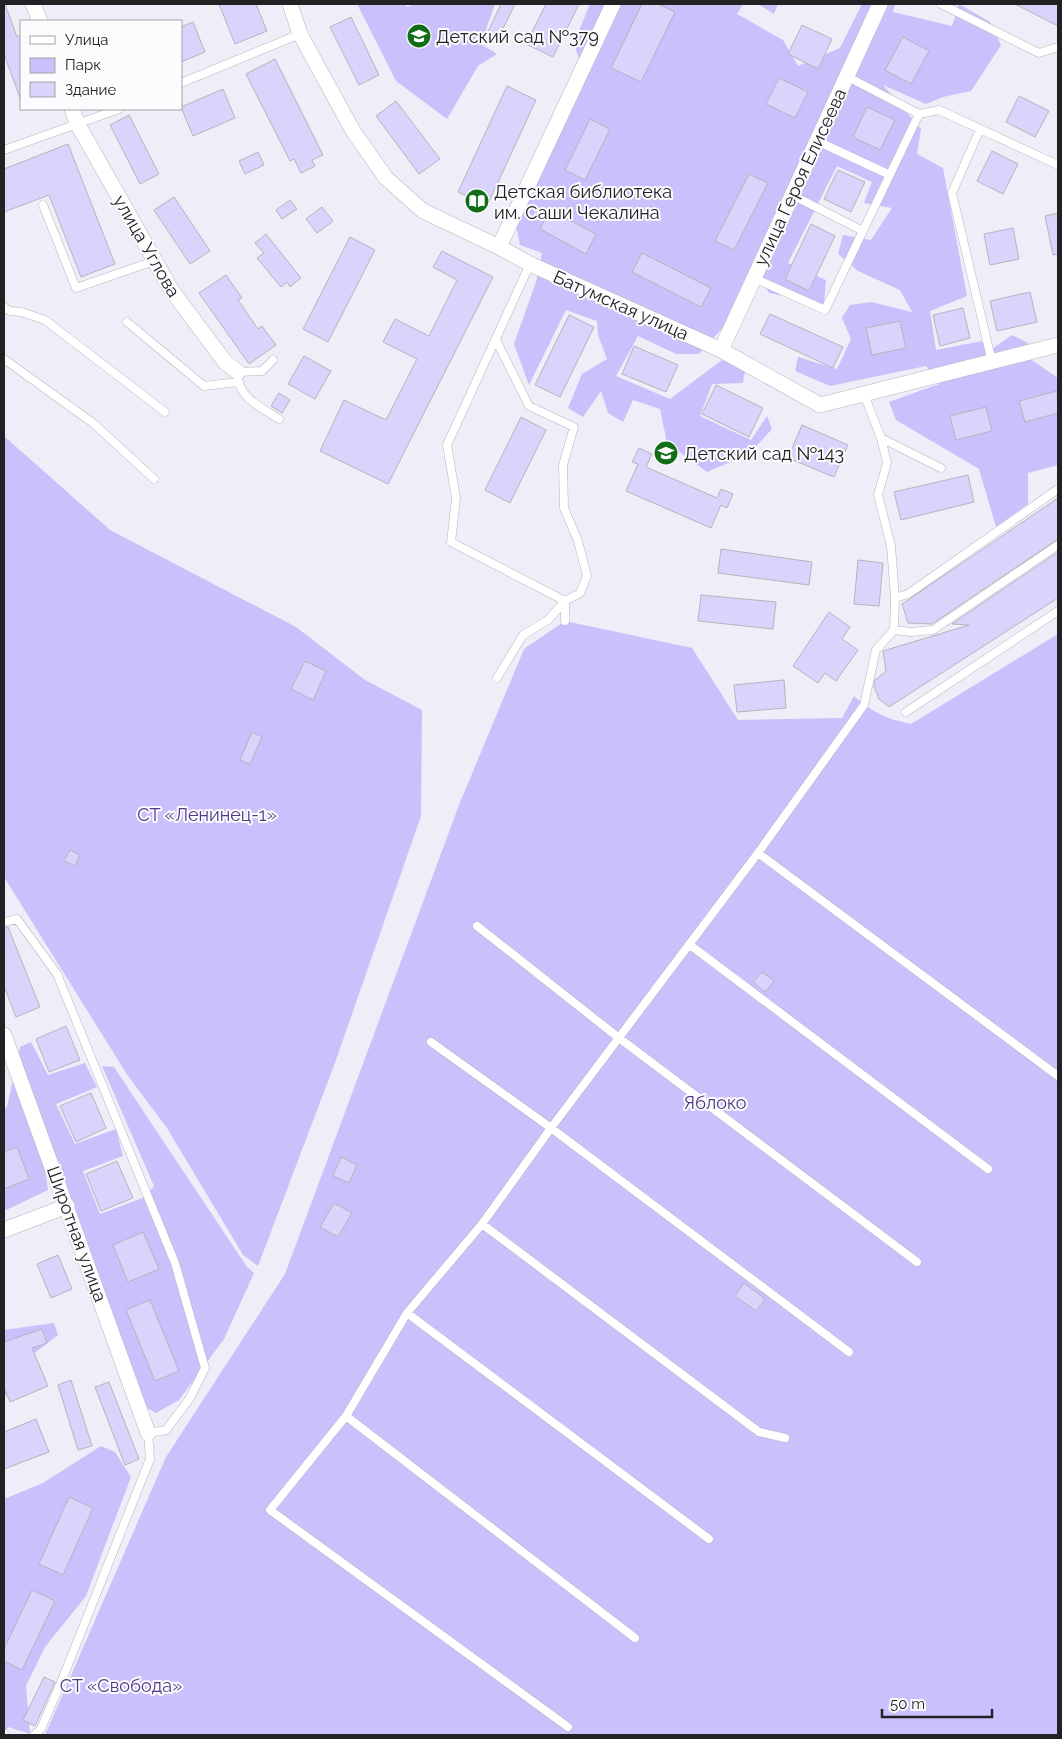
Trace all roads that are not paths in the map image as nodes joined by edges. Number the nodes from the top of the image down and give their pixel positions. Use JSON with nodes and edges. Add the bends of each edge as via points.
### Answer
{"nodes":[{"id":1,"x":33,"y":4,"type":"edge"},
{"id":2,"x":290,"y":4,"type":"edge"},
{"id":3,"x":613,"y":4,"type":"edge"},
{"id":4,"x":880,"y":4,"type":"edge"},
{"id":5,"x":941,"y":4,"type":"edge"},
{"id":6,"x":40,"y":20,"type":"edge"},
{"id":7,"x":300,"y":34,"type":"junction"},
{"id":8,"x":1058,"y":47,"type":"edge"},
{"id":9,"x":846,"y":76,"type":"junction"},
{"id":10,"x":182,"y":83,"type":"edge"},
{"id":11,"x":116,"y":110,"type":"edge"},
{"id":12,"x":919,"y":114,"type":"junction"},
{"id":13,"x":74,"y":116,"type":"edge"},
{"id":14,"x":980,"y":129,"type":"junction"},
{"id":15,"x":817,"y":141,"type":"junction"},
{"id":16,"x":4,"y":150,"type":"edge"},
{"id":17,"x":1058,"y":165,"type":"edge"},
{"id":18,"x":890,"y":175,"type":"junction"},
{"id":19,"x":792,"y":195,"type":"junction"},
{"id":20,"x":43,"y":205,"type":"dead end"},
{"id":21,"x":863,"y":231,"type":"junction"},
{"id":22,"x":499,"y":247,"type":"junction"},
{"id":23,"x":154,"y":261,"type":"junction"},
{"id":24,"x":530,"y":264,"type":"junction"},
{"id":25,"x":754,"y":278,"type":"junction"},
{"id":26,"x":4,"y":307,"type":"edge"},
{"id":27,"x":127,"y":322,"type":"dead end"},
{"id":28,"x":496,"y":340,"type":"junction"},
{"id":29,"x":1058,"y":345,"type":"edge"},
{"id":30,"x":720,"y":350,"type":"junction"},
{"id":31,"x":4,"y":359,"type":"edge"},
{"id":32,"x":273,"y":360,"type":"dead end"},
{"id":33,"x":992,"y":362,"type":"junction"},
{"id":34,"x":238,"y":377,"type":"junction"},
{"id":35,"x":864,"y":394,"type":"junction"},
{"id":36,"x":164,"y":412,"type":"dead end"},
{"id":37,"x":279,"y":419,"type":"dead end"},
{"id":38,"x":881,"y":438,"type":"junction"},
{"id":39,"x":941,"y":468,"type":"dead end"},
{"id":40,"x":154,"y":479,"type":"dead end"},
{"id":41,"x":1058,"y":489,"type":"edge"},
{"id":42,"x":1058,"y":545,"type":"edge"},
{"id":43,"x":895,"y":598,"type":"junction"},
{"id":44,"x":565,"y":601,"type":"junction"},
{"id":45,"x":1058,"y":610,"type":"edge"},
{"id":46,"x":565,"y":621,"type":"dead end"},
{"id":47,"x":894,"y":630,"type":"junction"},
{"id":48,"x":497,"y":678,"type":"dead end"},
{"id":49,"x":906,"y":712,"type":"dead end"},
{"id":50,"x":758,"y":853,"type":"junction"},
{"id":51,"x":4,"y":922,"type":"edge"},
{"id":52,"x":477,"y":926,"type":"dead end"},
{"id":53,"x":690,"y":945,"type":"junction"},
{"id":54,"x":4,"y":1035,"type":"edge"},
{"id":55,"x":619,"y":1038,"type":"junction"},
{"id":56,"x":431,"y":1042,"type":"dead end"},
{"id":57,"x":1058,"y":1076,"type":"edge"},
{"id":58,"x":551,"y":1128,"type":"junction"},
{"id":59,"x":988,"y":1169,"type":"dead end"},
{"id":60,"x":67,"y":1206,"type":"junction"},
{"id":61,"x":482,"y":1224,"type":"junction"},
{"id":62,"x":4,"y":1230,"type":"edge"},
{"id":63,"x":917,"y":1262,"type":"dead end"},
{"id":64,"x":406,"y":1313,"type":"junction"},
{"id":65,"x":849,"y":1352,"type":"dead end"},
{"id":66,"x":346,"y":1416,"type":"junction"},
{"id":67,"x":148,"y":1433,"type":"junction"},
{"id":68,"x":785,"y":1438,"type":"dead end"},
{"id":69,"x":709,"y":1539,"type":"dead end"},
{"id":70,"x":635,"y":1638,"type":"dead end"},
{"id":71,"x":568,"y":1727,"type":"dead end"},
{"id":72,"x":34,"y":1735,"type":"edge"}],
"edges":[{"from":1,"to":6,"type":"street"},
{"from":2,"to":7,"type":"street","name":"Батумская улица"},
{"from":3,"to":22,"type":"street"},
{"from":4,"to":9,"type":"street","name":"улица Героя Елисеева"},
{"from":5,"to":8,"type":"lane","via":[[1039,52]]},
{"from":7,"to":10,"type":"lane"},
{"from":7,"to":22,"type":"street","name":"Батумская улица","via":[[353,131],[386,178],[423,211]]},
{"from":9,"to":12,"type":"lane"},
{"from":9,"to":15,"type":"street","name":"улица Героя Елисеева"},
{"from":11,"to":13,"type":"lane","via":[[103,115]]},
{"from":12,"to":14,"type":"lane","via":[[939,110]]},
{"from":12,"to":18,"type":"lane"},
{"from":13,"to":16,"type":"lane"},
{"from":13,"to":23,"type":"street","name":"улица Углова"},
{"from":14,"to":17,"type":"lane"},
{"from":14,"to":33,"type":"lane","via":[[952,192]]},
{"from":15,"to":18,"type":"lane"},
{"from":15,"to":19,"type":"street","name":"улица Героя Елисеева"},
{"from":18,"to":21,"type":"lane"},
{"from":19,"to":21,"type":"lane"},
{"from":19,"to":25,"type":"street","name":"улица Героя Елисеева"},
{"from":20,"to":23,"type":"lane","via":[[76,288]]},
{"from":21,"to":25,"type":"lane","via":[[825,310]]},
{"from":22,"to":24,"type":"street","name":"Батумская улица"},
{"from":23,"to":34,"type":"street","name":"улица Углова","via":[[172,291]]},
{"from":24,"to":28,"type":"lane"},
{"from":24,"to":30,"type":"street","name":"Батумская улица"},
{"from":25,"to":30,"type":"street","name":"улица Героя Елисеева"},
{"from":26,"to":36,"type":"lane","via":[[45,320]]},
{"from":27,"to":34,"type":"lane","via":[[204,386]]},
{"from":28,"to":44,"type":"lane","via":[[529,406],[574,427],[563,465],[564,508],[578,541],[587,576],[580,593]]},
{"from":28,"to":44,"type":"lane","via":[[447,445],[456,498],[451,542]]},
{"from":29,"to":33,"type":"street","name":"Батумская улица"},
{"from":30,"to":35,"type":"street","name":"Батумская улица","via":[[820,404]]},
{"from":31,"to":40,"type":"lane","via":[[93,423]]},
{"from":32,"to":34,"type":"lane","via":[[262,371]]},
{"from":33,"to":35,"type":"street","name":"Батумская улица"},
{"from":34,"to":37,"type":"lane","via":[[247,398]]},
{"from":35,"to":38,"type":"lane"},
{"from":38,"to":39,"type":"lane"},
{"from":38,"to":43,"type":"lane","via":[[887,462],[878,495],[891,546]]},
{"from":41,"to":43,"type":"lane","via":[[908,594]]},
{"from":42,"to":47,"type":"lane","via":[[933,630]]},
{"from":43,"to":47,"type":"lane"},
{"from":44,"to":46,"type":"lane"},
{"from":44,"to":48,"type":"lane","via":[[548,620],[523,635]]},
{"from":45,"to":49,"type":"lane"},
{"from":47,"to":50,"type":"lane","via":[[876,650],[864,705]]},
{"from":50,"to":53,"type":"lane"},
{"from":50,"to":57,"type":"lane"},
{"from":51,"to":67,"type":"lane","via":[[17,919],[57,974],[175,1263],[205,1368],[190,1398],[166,1430]]},
{"from":52,"to":55,"type":"lane"},
{"from":53,"to":55,"type":"lane"},
{"from":53,"to":59,"type":"lane"},
{"from":54,"to":60,"type":"street","name":"Широтная улица"},
{"from":55,"to":58,"type":"lane"},
{"from":55,"to":63,"type":"lane"},
{"from":56,"to":58,"type":"lane"},
{"from":58,"to":61,"type":"lane"},
{"from":58,"to":65,"type":"lane"},
{"from":60,"to":62,"type":"street"},
{"from":60,"to":67,"type":"street","name":"Широтная улица"},
{"from":61,"to":64,"type":"lane"},
{"from":61,"to":68,"type":"lane","via":[[759,1432]]},
{"from":64,"to":66,"type":"lane"},
{"from":64,"to":69,"type":"lane"},
{"from":66,"to":70,"type":"lane"},
{"from":66,"to":71,"type":"lane","via":[[270,1510]]},
{"from":67,"to":72,"type":"lane","via":[[150,1459],[41,1729]]}]}
